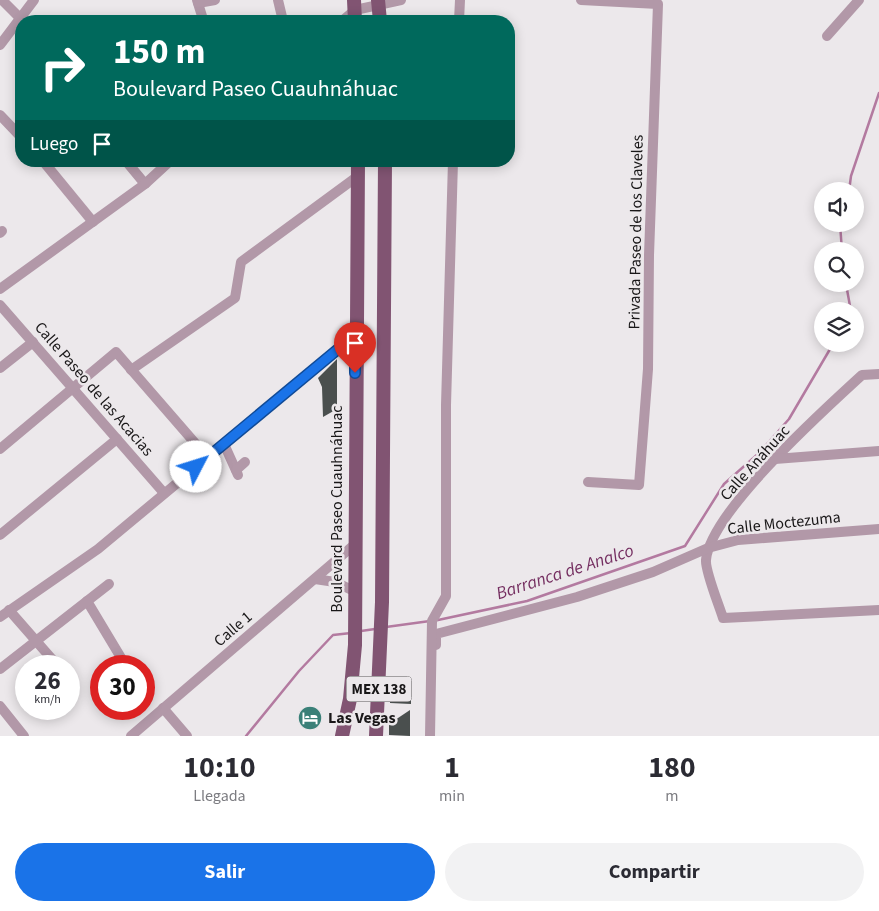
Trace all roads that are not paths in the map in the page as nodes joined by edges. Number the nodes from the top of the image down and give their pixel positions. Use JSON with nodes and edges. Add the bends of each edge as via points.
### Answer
{"nodes":[{"id":1,"x":2,"y":0,"type":"edge"},
{"id":2,"x":34,"y":0,"type":"edge"},
{"id":3,"x":215,"y":0,"type":"edge"},
{"id":4,"x":278,"y":0,"type":"edge"},
{"id":5,"x":401,"y":0,"type":"edge"},
{"id":6,"x":460,"y":0,"type":"edge"},
{"id":7,"x":581,"y":0,"type":"edge"},
{"id":8,"x":859,"y":0,"type":"edge"},
{"id":9,"x":197,"y":1,"type":"edge"},
{"id":10,"x":379,"y":2,"type":"edge"},
{"id":11,"x":355,"y":11,"type":"edge"},
{"id":12,"x":24,"y":15,"type":"edge"},
{"id":13,"x":202,"y":15,"type":"edge"},
{"id":14,"x":282,"y":15,"type":"edge"},
{"id":15,"x":380,"y":15,"type":"edge"},
{"id":16,"x":460,"y":15,"type":"edge"},
{"id":17,"x":15,"y":18,"type":"edge"},
{"id":18,"x":15,"y":28,"type":"edge"},
{"id":19,"x":827,"y":36,"type":"dead end"},
{"id":20,"x":0,"y":45,"type":"edge"},
{"id":21,"x":0,"y":115,"type":"edge"},
{"id":22,"x":15,"y":131,"type":"edge"},
{"id":23,"x":48,"y":167,"type":"edge"},
{"id":24,"x":131,"y":167,"type":"edge"},
{"id":25,"x":163,"y":167,"type":"edge"},
{"id":26,"x":358,"y":167,"type":"edge"},
{"id":27,"x":385,"y":167,"type":"edge"},
{"id":28,"x":453,"y":167,"type":"edge"},
{"id":29,"x":358,"y":176,"type":"junction"},
{"id":30,"x":145,"y":184,"type":"junction"},
{"id":31,"x":93,"y":222,"type":"junction"},
{"id":32,"x":0,"y":289,"type":"edge"},
{"id":33,"x":0,"y":305,"type":"edge"},
{"id":34,"x":355,"y":335,"type":"junction"},
{"id":35,"x":33,"y":342,"type":"junction"},
{"id":36,"x":0,"y":368,"type":"edge"},
{"id":37,"x":131,"y":370,"type":"junction"},
{"id":38,"x":879,"y":374,"type":"edge"},
{"id":39,"x":73,"y":389,"type":"junction"},
{"id":40,"x":117,"y":439,"type":"junction"},
{"id":41,"x":224,"y":444,"type":"junction"},
{"id":42,"x":0,"y":449,"type":"edge"},
{"id":43,"x":879,"y":451,"type":"edge"},
{"id":44,"x":208,"y":458,"type":"junction"},
{"id":45,"x":775,"y":459,"type":"junction"},
{"id":46,"x":246,"y":462,"type":"dead end"},
{"id":47,"x":588,"y":482,"type":"dead end"},
{"id":48,"x":164,"y":493,"type":"junction"},
{"id":49,"x":879,"y":529,"type":"edge"},
{"id":50,"x":0,"y":536,"type":"edge"},
{"id":51,"x":354,"y":545,"type":"junction"},
{"id":52,"x":708,"y":548,"type":"junction"},
{"id":53,"x":315,"y":578,"type":"junction"},
{"id":54,"x":109,"y":584,"type":"dead end"},
{"id":55,"x":355,"y":596,"type":"junction"},
{"id":56,"x":87,"y":601,"type":"junction"},
{"id":57,"x":9,"y":610,"type":"junction"},
{"id":58,"x":879,"y":610,"type":"edge"},
{"id":59,"x":0,"y":618,"type":"edge"},
{"id":60,"x":36,"y":641,"type":"junction"},
{"id":61,"x":48,"y":655,"type":"edge"},
{"id":62,"x":119,"y":655,"type":"edge"},
{"id":63,"x":0,"y":670,"type":"edge"},
{"id":64,"x":0,"y":706,"type":"edge"},
{"id":65,"x":163,"y":708,"type":"junction"},
{"id":66,"x":377,"y":735,"type":"edge"},
{"id":67,"x":24,"y":736,"type":"edge"},
{"id":68,"x":131,"y":736,"type":"edge"},
{"id":69,"x":187,"y":736,"type":"edge"},
{"id":70,"x":342,"y":736,"type":"edge"},
{"id":71,"x":430,"y":736,"type":"edge"},
{"id":72,"x":435,"y":736,"type":"edge"}],
"edges":[{"from":1,"to":17,"type":"street"},
{"from":2,"to":12,"type":"street"},
{"from":3,"to":9,"type":"street"},
{"from":4,"to":14,"type":"street"},
{"from":5,"to":10,"type":"street"},
{"from":6,"to":16,"type":"street"},
{"from":7,"to":47,"type":"street","name":"Privada Paseo de los Claveles","via":[[658,4],[648,369],[639,485]]},
{"from":8,"to":19,"type":"street"},
{"from":9,"to":13,"type":"street"},
{"from":10,"to":11,"type":"street"},
{"from":10,"to":15,"type":"main road"},
{"from":18,"to":20,"type":"street"},
{"from":21,"to":22,"type":"street"},
{"from":23,"to":31,"type":"street"},
{"from":24,"to":30,"type":"street"},
{"from":25,"to":30,"type":"street"},
{"from":26,"to":29,"type":"main road","name":"Boulevard Paseo Cuauhnáhuac","number":"MEX 138"},
{"from":27,"to":66,"type":"main road","number":"MEX 138","via":[[382,602]]},
{"from":28,"to":71,"type":"street","via":[[446,405],[446,596],[432,621]]},
{"from":29,"to":34,"type":"main road","name":"Boulevard Paseo Cuauhnáhuac","number":"MEX 138"},
{"from":29,"to":37,"type":"street","via":[[242,262],[235,298]]},
{"from":30,"to":31,"type":"street"},
{"from":31,"to":32,"type":"street"},
{"from":33,"to":35,"type":"street","name":"Calle Paseo de las Acacias"},
{"from":34,"to":41,"type":"street"},
{"from":34,"to":51,"type":"main road","name":"Boulevard Paseo Cuauhnáhuac","number":"MEX 138"},
{"from":35,"to":36,"type":"street"},
{"from":35,"to":39,"type":"street","name":"Calle Paseo de las Acacias"},
{"from":37,"to":39,"type":"street","via":[[116,352]]},
{"from":37,"to":44,"type":"street"},
{"from":38,"to":45,"type":"street","name":"Calle Anáhuac","via":[[862,375]]},
{"from":39,"to":40,"type":"street","name":"Calle Paseo de las Acacias"},
{"from":39,"to":42,"type":"street"},
{"from":40,"to":48,"type":"street","name":"Calle Paseo de las Acacias"},
{"from":40,"to":50,"type":"street"},
{"from":41,"to":44,"type":"street"},
{"from":41,"to":46,"type":"street","via":[[237,472]]},
{"from":43,"to":45,"type":"street"},
{"from":44,"to":48,"type":"street"},
{"from":45,"to":52,"type":"street","name":"Calle Anáhuac","via":[[752,483]]},
{"from":48,"to":57,"type":"street","via":[[98,549]]},
{"from":49,"to":52,"type":"street","name":"Calle Moctezuma","via":[[738,540]]},
{"from":51,"to":53,"type":"street","name":"Calle 1"},
{"from":51,"to":55,"type":"main road","name":"Boulevard Paseo Cuauhnáhuac","number":"MEX 138"},
{"from":52,"to":58,"type":"street","via":[[706,562],[723,618]]},
{"from":52,"to":72,"type":"street","name":"Calle Moctezuma","via":[[653,572],[577,597],[436,634]]},
{"from":53,"to":55,"type":"street","via":[[335,582]]},
{"from":53,"to":65,"type":"street","name":"Calle 1"},
{"from":54,"to":56,"type":"street"},
{"from":55,"to":70,"type":"main road","name":"Boulevard Paseo Cuauhnáhuac","number":"MEX 138","via":[[350,699]]},
{"from":56,"to":60,"type":"street"},
{"from":56,"to":62,"type":"street"},
{"from":57,"to":59,"type":"street"},
{"from":57,"to":60,"type":"street"},
{"from":60,"to":61,"type":"street"},
{"from":60,"to":63,"type":"street"},
{"from":64,"to":67,"type":"street"},
{"from":65,"to":68,"type":"street","name":"Calle 1"},
{"from":65,"to":69,"type":"street"}]}
